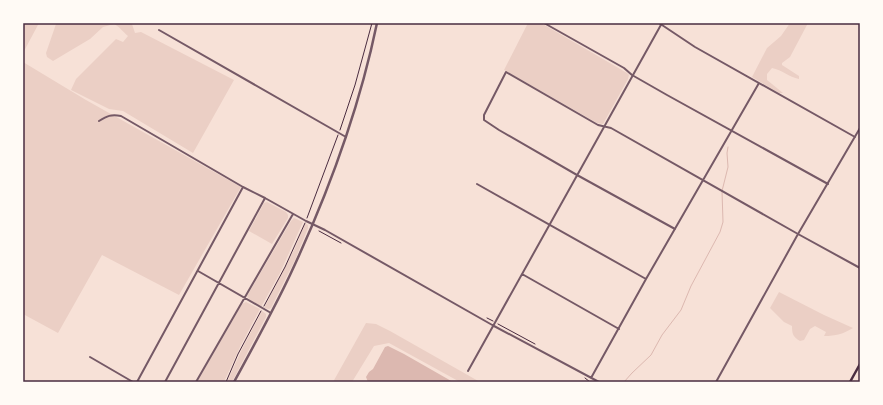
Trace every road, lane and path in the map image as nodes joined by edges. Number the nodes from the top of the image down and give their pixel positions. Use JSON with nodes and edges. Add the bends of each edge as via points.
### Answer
{"nodes":[{"id":1,"x":372,"y":23,"type":"edge"},
{"id":2,"x":377,"y":23,"type":"edge"},
{"id":3,"x":544,"y":23,"type":"edge"},
{"id":4,"x":661,"y":24,"type":"edge"},
{"id":5,"x":159,"y":30,"type":"dead end"},
{"id":6,"x":632,"y":75,"type":"junction"},
{"id":7,"x":759,"y":83,"type":"junction"},
{"id":8,"x":99,"y":122,"type":"dead end"},
{"id":9,"x":604,"y":126,"type":"junction"},
{"id":10,"x":860,"y":128,"type":"edge"},
{"id":11,"x":732,"y":129,"type":"junction"},
{"id":12,"x":339,"y":133,"type":"junction"},
{"id":13,"x":346,"y":137,"type":"junction"},
{"id":14,"x":855,"y":137,"type":"junction"},
{"id":15,"x":577,"y":175,"type":"junction"},
{"id":16,"x":703,"y":180,"type":"junction"},
{"id":17,"x":477,"y":184,"type":"dead end"},
{"id":18,"x":828,"y":184,"type":"junction"},
{"id":19,"x":242,"y":187,"type":"junction"},
{"id":20,"x":265,"y":198,"type":"junction"},
{"id":21,"x":293,"y":214,"type":"junction"},
{"id":22,"x":306,"y":221,"type":"junction"},
{"id":23,"x":549,"y":224,"type":"junction"},
{"id":24,"x":313,"y":225,"type":"junction"},
{"id":25,"x":674,"y":229,"type":"junction"},
{"id":26,"x":798,"y":234,"type":"junction"},
{"id":27,"x":860,"y":268,"type":"edge"},
{"id":28,"x":198,"y":271,"type":"junction"},
{"id":29,"x":522,"y":274,"type":"junction"},
{"id":30,"x":646,"y":279,"type":"junction"},
{"id":31,"x":219,"y":284,"type":"junction"},
{"id":32,"x":244,"y":298,"type":"junction"},
{"id":33,"x":262,"y":309,"type":"junction"},
{"id":34,"x":270,"y":313,"type":"junction"},
{"id":35,"x":494,"y":326,"type":"junction"},
{"id":36,"x":619,"y":329,"type":"junction"},
{"id":37,"x":90,"y":357,"type":"dead end"},
{"id":38,"x":860,"y":364,"type":"edge"},
{"id":39,"x":468,"y":371,"type":"dead end"},
{"id":40,"x":591,"y":378,"type":"junction"},
{"id":41,"x":133,"y":382,"type":"edge"},
{"id":42,"x":137,"y":382,"type":"edge"},
{"id":43,"x":165,"y":382,"type":"edge"},
{"id":44,"x":196,"y":382,"type":"edge"},
{"id":45,"x":226,"y":382,"type":"edge"},
{"id":46,"x":234,"y":382,"type":"edge"},
{"id":47,"x":599,"y":382,"type":"edge"},
{"id":48,"x":716,"y":382,"type":"edge"},
{"id":49,"x":850,"y":382,"type":"edge"}],
"edges":[{"from":1,"to":12,"type":"path"},
{"from":2,"to":13,"type":"street"},
{"from":3,"to":6,"type":"street"},
{"from":4,"to":6,"type":"street"},
{"from":4,"to":7,"type":"street","via":[[695,47]]},
{"from":5,"to":12,"type":"street"},
{"from":6,"to":9,"type":"street"},
{"from":6,"to":11,"type":"street"},
{"from":7,"to":11,"type":"street"},
{"from":7,"to":14,"type":"street"},
{"from":8,"to":19,"type":"street","via":[[105,116],[121,116]]},
{"from":9,"to":15,"type":"street"},
{"from":9,"to":15,"type":"street","via":[[506,72],[484,115],[484,120]]},
{"from":9,"to":16,"type":"street"},
{"from":10,"to":14,"type":"street"},
{"from":11,"to":16,"type":"street"},
{"from":11,"to":18,"type":"street"},
{"from":12,"to":13,"type":"street"},
{"from":12,"to":22,"type":"path"},
{"from":13,"to":24,"type":"street"},
{"from":14,"to":18,"type":"street"},
{"from":15,"to":23,"type":"street"},
{"from":15,"to":25,"type":"street"},
{"from":16,"to":25,"type":"street"},
{"from":16,"to":26,"type":"street"},
{"from":17,"to":23,"type":"street"},
{"from":18,"to":26,"type":"street"},
{"from":19,"to":20,"type":"street"},
{"from":19,"to":28,"type":"street"},
{"from":20,"to":21,"type":"street"},
{"from":20,"to":31,"type":"street"},
{"from":21,"to":22,"type":"street"},
{"from":21,"to":32,"type":"street"},
{"from":22,"to":24,"type":"street"},
{"from":22,"to":33,"type":"path"},
{"from":23,"to":29,"type":"street"},
{"from":23,"to":30,"type":"street"},
{"from":24,"to":34,"type":"street"},
{"from":24,"to":35,"type":"street"},
{"from":25,"to":30,"type":"street"},
{"from":26,"to":27,"type":"street"},
{"from":26,"to":48,"type":"street"},
{"from":28,"to":31,"type":"street"},
{"from":28,"to":42,"type":"street"},
{"from":29,"to":35,"type":"street"},
{"from":29,"to":36,"type":"street"},
{"from":30,"to":36,"type":"street"},
{"from":31,"to":32,"type":"street"},
{"from":31,"to":43,"type":"street"},
{"from":32,"to":33,"type":"street"},
{"from":32,"to":44,"type":"street"},
{"from":33,"to":34,"type":"street"},
{"from":33,"to":45,"type":"path"},
{"from":34,"to":46,"type":"street"},
{"from":35,"to":39,"type":"street"},
{"from":35,"to":40,"type":"street"},
{"from":36,"to":40,"type":"street"},
{"from":37,"to":41,"type":"street"},
{"from":38,"to":49,"type":"main road"},
{"from":40,"to":47,"type":"street"}]}
